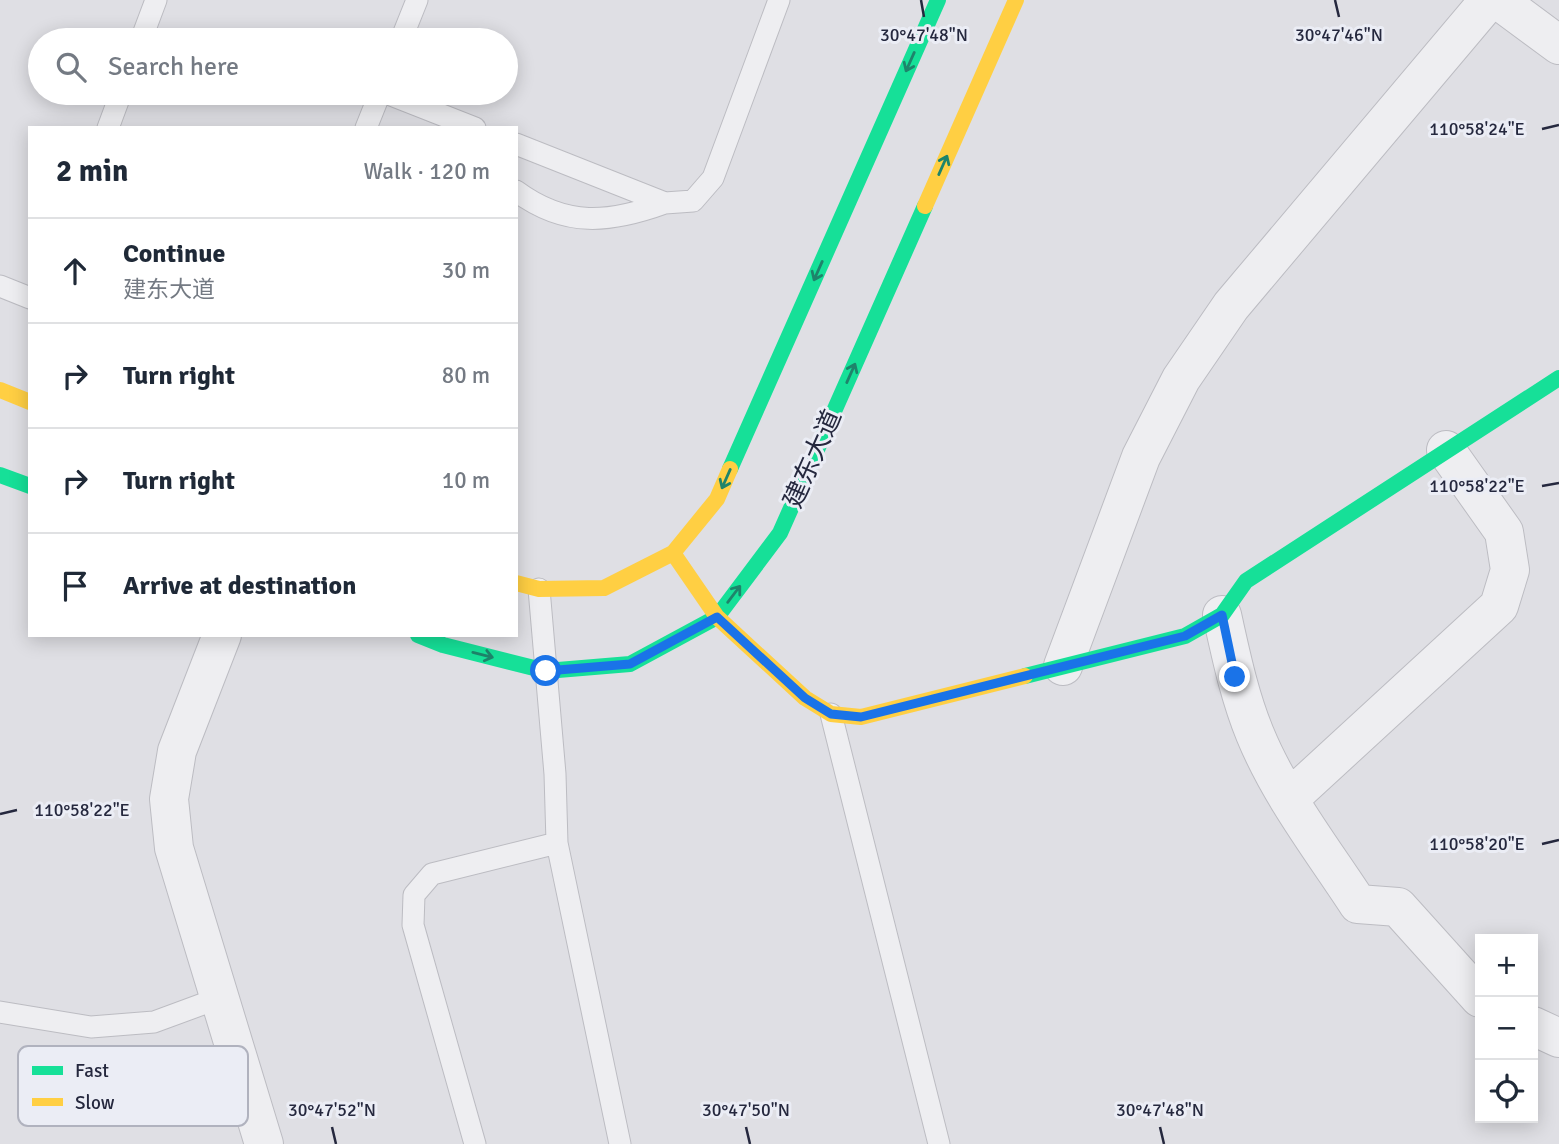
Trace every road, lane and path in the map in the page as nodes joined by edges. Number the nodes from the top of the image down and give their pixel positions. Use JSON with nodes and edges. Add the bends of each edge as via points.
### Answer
{"nodes":[{"id":1,"x":156,"y":0,"type":"edge"},
{"id":2,"x":417,"y":0,"type":"edge"},
{"id":3,"x":779,"y":0,"type":"edge"},
{"id":4,"x":937,"y":0,"type":"edge"},
{"id":5,"x":1016,"y":0,"type":"edge"},
{"id":6,"x":1489,"y":0,"type":"edge"},
{"id":7,"x":1498,"y":0,"type":"edge"},
{"id":8,"x":146,"y":28,"type":"edge"},
{"id":9,"x":406,"y":28,"type":"edge"},
{"id":10,"x":1559,"y":45,"type":"edge"},
{"id":11,"x":117,"y":105,"type":"edge"},
{"id":12,"x":375,"y":105,"type":"edge"},
{"id":13,"x":416,"y":105,"type":"edge"},
{"id":14,"x":109,"y":126,"type":"edge"},
{"id":15,"x":367,"y":126,"type":"edge"},
{"id":16,"x":469,"y":126,"type":"edge"},
{"id":17,"x":518,"y":145,"type":"edge"},
{"id":18,"x":518,"y":192,"type":"edge"},
{"id":19,"x":665,"y":203,"type":"junction"},
{"id":20,"x":0,"y":286,"type":"edge"},
{"id":21,"x":28,"y":297,"type":"edge"},
{"id":22,"x":1559,"y":378,"type":"edge"},
{"id":23,"x":0,"y":390,"type":"edge"},
{"id":24,"x":28,"y":400,"type":"edge"},
{"id":25,"x":1446,"y":450,"type":"junction"},
{"id":26,"x":0,"y":475,"type":"edge"},
{"id":27,"x":28,"y":485,"type":"edge"},
{"id":28,"x":673,"y":553,"type":"junction"},
{"id":29,"x":518,"y":584,"type":"edge"},
{"id":30,"x":539,"y":589,"type":"junction"},
{"id":31,"x":1222,"y":615,"type":"junction"},
{"id":32,"x":717,"y":617,"type":"junction"},
{"id":33,"x":221,"y":637,"type":"edge"},
{"id":34,"x":423,"y":637,"type":"edge"},
{"id":35,"x":1063,"y":666,"type":"junction"},
{"id":36,"x":546,"y":671,"type":"junction"},
{"id":37,"x":831,"y":714,"type":"junction"},
{"id":38,"x":1289,"y":799,"type":"junction"},
{"id":39,"x":557,"y":844,"type":"junction"},
{"id":40,"x":1479,"y":997,"type":"edge"},
{"id":41,"x":219,"y":998,"type":"junction"},
{"id":42,"x":0,"y":1012,"type":"edge"},
{"id":43,"x":1538,"y":1028,"type":"edge"},
{"id":44,"x":1559,"y":1038,"type":"edge"},
{"id":45,"x":234,"y":1046,"type":"edge"},
{"id":46,"x":248,"y":1092,"type":"edge"},
{"id":47,"x":264,"y":1144,"type":"edge"},
{"id":48,"x":475,"y":1144,"type":"edge"},
{"id":49,"x":620,"y":1144,"type":"edge"},
{"id":50,"x":939,"y":1144,"type":"edge"}],
"edges":[{"from":1,"to":8,"type":"lane"},
{"from":2,"to":9,"type":"lane"},
{"from":3,"to":19,"type":"lane","via":[[713,178],[693,201]]},
{"from":4,"to":28,"type":"street","one_way":true,"via":[[717,499]]},
{"from":32,"to":5,"type":"street","name":"建东大道","one_way":true,"via":[[780,533]]},
{"from":6,"to":35,"type":"street","via":[[1231,306],[1181,379],[1141,457]]},
{"from":7,"to":10,"type":"street"},
{"from":11,"to":14,"type":"lane"},
{"from":12,"to":15,"type":"lane"},
{"from":13,"to":16,"type":"lane"},
{"from":17,"to":19,"type":"lane"},
{"from":18,"to":19,"type":"lane","via":[[574,218],[606,220]]},
{"from":20,"to":21,"type":"lane"},
{"from":22,"to":25,"type":"street"},
{"from":23,"to":24,"type":"street"},
{"from":25,"to":31,"type":"street","via":[[1246,580]]},
{"from":25,"to":38,"type":"street","via":[[1504,532],[1510,570],[1499,606]]},
{"from":26,"to":27,"type":"street"},
{"from":28,"to":30,"type":"street","via":[[604,588]]},
{"from":28,"to":32,"type":"street"},
{"from":29,"to":30,"type":"street"},
{"from":30,"to":36,"type":"lane"},
{"from":31,"to":35,"type":"street","via":[[1185,636]]},
{"from":31,"to":38,"type":"street","via":[[1235,677],[1256,736]]},
{"from":32,"to":36,"type":"street","name":"建东大道","via":[[630,664]]},
{"from":32,"to":37,"type":"street","via":[[805,698]]},
{"from":33,"to":41,"type":"street","via":[[177,751],[169,799],[174,848]]},
{"from":34,"to":36,"type":"street","name":"建东大道","one_way":true},
{"from":35,"to":37,"type":"street","via":[[861,717]]},
{"from":36,"to":39,"type":"lane"},
{"from":37,"to":50,"type":"lane"},
{"from":38,"to":40,"type":"street","via":[[1358,904],[1398,907]]},
{"from":39,"to":48,"type":"lane","via":[[432,874],[414,895],[413,925]]},
{"from":39,"to":49,"type":"lane"},
{"from":41,"to":42,"type":"lane","via":[[154,1022],[91,1027]]},
{"from":41,"to":45,"type":"street"},
{"from":43,"to":44,"type":"street"},
{"from":46,"to":47,"type":"street"}]}
